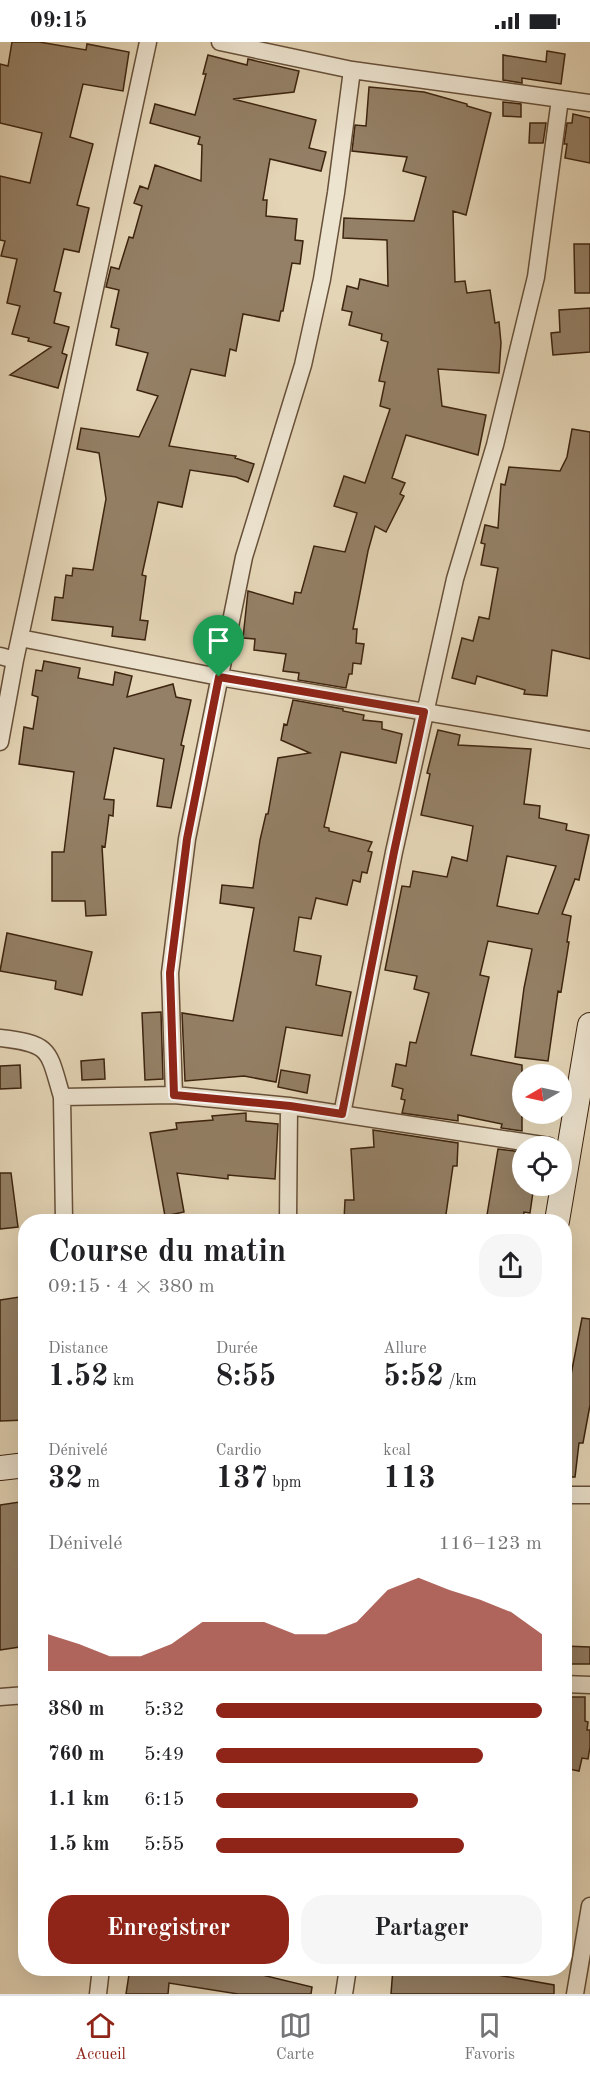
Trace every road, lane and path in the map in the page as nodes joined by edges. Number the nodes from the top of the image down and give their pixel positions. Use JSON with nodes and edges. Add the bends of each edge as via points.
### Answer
{"nodes":[{"id":1,"x":148,"y":42,"type":"edge"},
{"id":2,"x":220,"y":42,"type":"edge"},
{"id":3,"x":352,"y":70,"type":"junction"},
{"id":4,"x":560,"y":99,"type":"junction"},
{"id":5,"x":590,"y":103,"type":"edge"},
{"id":6,"x":20,"y":638,"type":"junction"},
{"id":7,"x":7,"y":658,"type":"edge"},
{"id":8,"x":219,"y":677,"type":"junction"},
{"id":9,"x":424,"y":712,"type":"junction"},
{"id":10,"x":590,"y":740,"type":"edge"},
{"id":11,"x":0,"y":742,"type":"edge"},
{"id":12,"x":590,"y":1025,"type":"edge"},
{"id":13,"x":0,"y":1038,"type":"edge"},
{"id":14,"x":174,"y":1095,"type":"junction"},
{"id":15,"x":62,"y":1097,"type":"junction"},
{"id":16,"x":290,"y":1106,"type":"junction"},
{"id":17,"x":342,"y":1114,"type":"junction"},
{"id":18,"x":563,"y":1136,"type":"edge"},
{"id":19,"x":512,"y":1141,"type":"edge"},
{"id":20,"x":558,"y":1196,"type":"edge"},
{"id":21,"x":64,"y":1214,"type":"edge"},
{"id":22,"x":288,"y":1214,"type":"edge"},
{"id":23,"x":557,"y":1214,"type":"edge"},
{"id":24,"x":18,"y":1466,"type":"edge"},
{"id":25,"x":0,"y":1468,"type":"edge"},
{"id":26,"x":572,"y":1495,"type":"edge"},
{"id":27,"x":590,"y":1495,"type":"edge"},
{"id":28,"x":572,"y":1684,"type":"edge"},
{"id":29,"x":590,"y":1685,"type":"edge"},
{"id":30,"x":18,"y":1696,"type":"edge"},
{"id":31,"x":0,"y":1697,"type":"edge"},
{"id":32,"x":590,"y":1906,"type":"edge"},
{"id":33,"x":100,"y":1976,"type":"edge"},
{"id":34,"x":347,"y":1976,"type":"edge"},
{"id":35,"x":98,"y":1994,"type":"edge"},
{"id":36,"x":344,"y":1994,"type":"edge"},
{"id":37,"x":575,"y":1994,"type":"edge"}],
"edges":[{"from":1,"to":6,"type":"street"},
{"from":2,"to":3,"type":"street"},
{"from":3,"to":4,"type":"street"},
{"from":3,"to":8,"type":"street","via":[[336,194],[306,355],[244,557]]},
{"from":4,"to":5,"type":"street"},
{"from":4,"to":9,"type":"street","via":[[536,277],[495,445],[455,579]]},
{"from":6,"to":7,"type":"street"},
{"from":6,"to":8,"type":"street"},
{"from":7,"to":11,"type":"street"},
{"from":8,"to":9,"type":"street"},
{"from":8,"to":14,"type":"street","via":[[187,839],[170,973]]},
{"from":9,"to":10,"type":"street"},
{"from":9,"to":17,"type":"street"},
{"from":12,"to":18,"type":"street"},
{"from":13,"to":15,"type":"street","via":[[42,1048],[51,1058]]},
{"from":14,"to":15,"type":"street"},
{"from":14,"to":16,"type":"street"},
{"from":15,"to":21,"type":"street"},
{"from":16,"to":17,"type":"street"},
{"from":16,"to":22,"type":"street"},
{"from":17,"to":19,"type":"street"},
{"from":20,"to":23,"type":"street"},
{"from":24,"to":25,"type":"street"},
{"from":26,"to":27,"type":"street"},
{"from":28,"to":29,"type":"street"},
{"from":30,"to":31,"type":"street"},
{"from":32,"to":37,"type":"street"},
{"from":33,"to":35,"type":"street"},
{"from":34,"to":36,"type":"street"}]}
